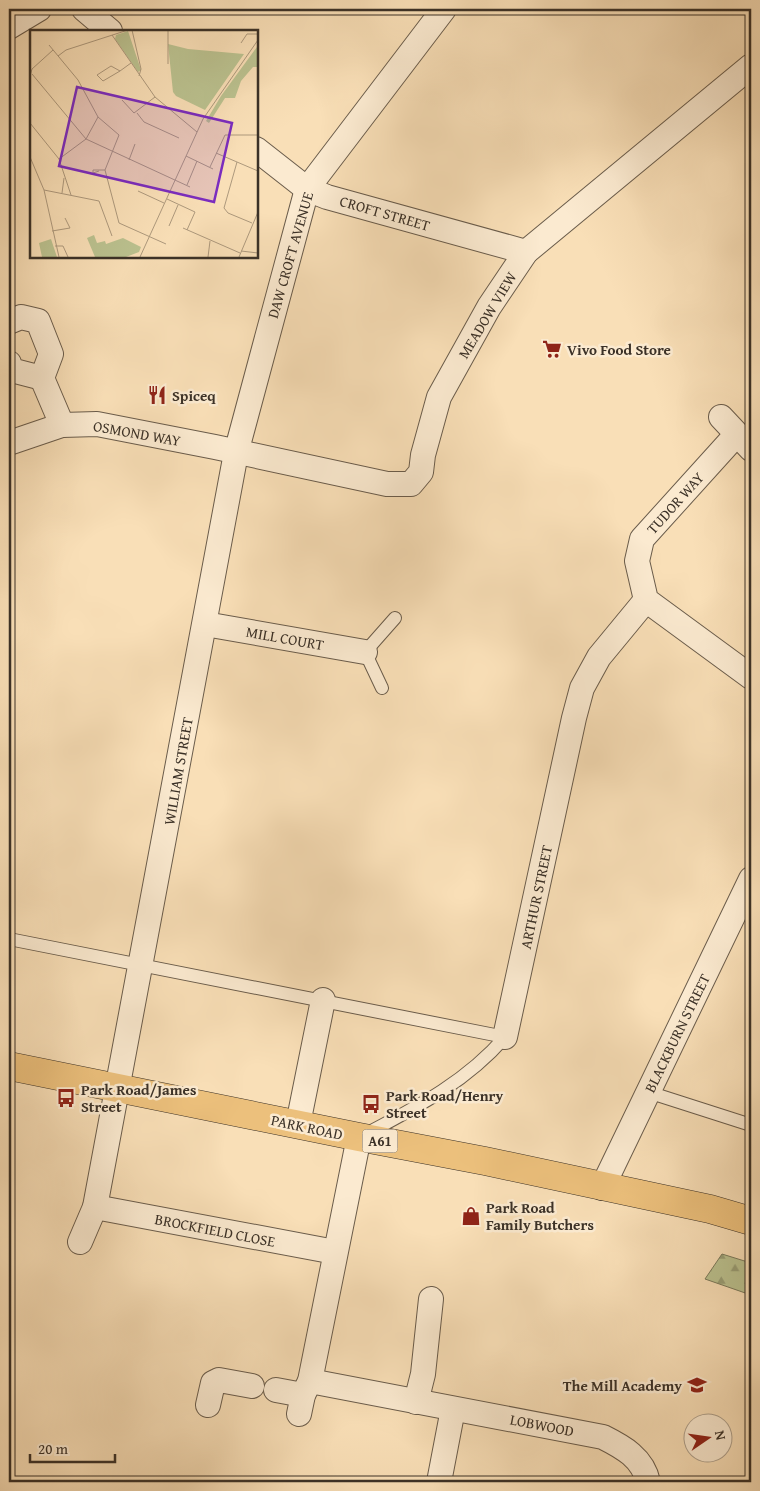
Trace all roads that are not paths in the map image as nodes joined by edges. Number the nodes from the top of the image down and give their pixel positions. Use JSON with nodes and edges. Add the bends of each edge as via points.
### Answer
{"nodes":[{"id":1,"x":39,"y":9,"type":"edge"},
{"id":2,"x":84,"y":9,"type":"edge"},
{"id":3,"x":444,"y":9,"type":"edge"},
{"id":4,"x":9,"y":27,"type":"edge"},
{"id":5,"x":109,"y":30,"type":"edge"},
{"id":6,"x":751,"y":66,"type":"edge"},
{"id":7,"x":258,"y":152,"type":"edge"},
{"id":8,"x":307,"y":189,"type":"junction"},
{"id":9,"x":526,"y":252,"type":"junction"},
{"id":10,"x":9,"y":322,"type":"edge"},
{"id":11,"x":9,"y":363,"type":"edge"},
{"id":12,"x":42,"y":378,"type":"junction"},
{"id":13,"x":721,"y":417,"type":"dead end"},
{"id":14,"x":62,"y":425,"type":"junction"},
{"id":15,"x":744,"y":442,"type":"edge"},
{"id":16,"x":9,"y":443,"type":"edge"},
{"id":17,"x":236,"y":452,"type":"junction"},
{"id":18,"x":646,"y":600,"type":"junction"},
{"id":19,"x":395,"y":618,"type":"dead end"},
{"id":20,"x":205,"y":624,"type":"junction"},
{"id":21,"x":365,"y":652,"type":"junction"},
{"id":22,"x":751,"y":677,"type":"edge"},
{"id":23,"x":382,"y":688,"type":"dead end"},
{"id":24,"x":751,"y":878,"type":"edge"},
{"id":25,"x":9,"y":939,"type":"edge"},
{"id":26,"x":140,"y":964,"type":"junction"},
{"id":27,"x":324,"y":1000,"type":"junction"},
{"id":28,"x":506,"y":1037,"type":"junction"},
{"id":29,"x":9,"y":1066,"type":"edge"},
{"id":30,"x":116,"y":1088,"type":"junction"},
{"id":31,"x":648,"y":1092,"type":"junction"},
{"id":32,"x":298,"y":1124,"type":"junction"},
{"id":33,"x":751,"y":1125,"type":"edge"},
{"id":34,"x":359,"y":1137,"type":"junction"},
{"id":35,"x":602,"y":1188,"type":"junction"},
{"id":36,"x":95,"y":1207,"type":"junction"},
{"id":37,"x":751,"y":1221,"type":"edge"},
{"id":38,"x":80,"y":1242,"type":"dead end"},
{"id":39,"x":335,"y":1252,"type":"junction"},
{"id":40,"x":431,"y":1299,"type":"dead end"},
{"id":41,"x":252,"y":1386,"type":"dead end"},
{"id":42,"x":276,"y":1390,"type":"dead end"},
{"id":43,"x":304,"y":1397,"type":"junction"},
{"id":44,"x":416,"y":1402,"type":"junction"},
{"id":45,"x":208,"y":1406,"type":"dead end"},
{"id":46,"x":453,"y":1409,"type":"junction"},
{"id":47,"x":439,"y":1482,"type":"edge"},
{"id":48,"x":648,"y":1482,"type":"edge"}],
"edges":[{"from":1,"to":4,"type":"street"},
{"from":2,"to":5,"type":"street"},
{"from":3,"to":8,"type":"street","name":"DAW CROFT AVENUE"},
{"from":6,"to":9,"type":"street","name":"MEADOW VIEW"},
{"from":7,"to":8,"type":"street","name":"CROFT STREET"},
{"from":8,"to":9,"type":"street","name":"CROFT STREET"},
{"from":8,"to":17,"type":"street","name":"DAW CROFT AVENUE"},
{"from":9,"to":17,"type":"street","name":"MEADOW VIEW","via":[[488,307],[439,397],[421,472],[411,484],[387,484]]},
{"from":10,"to":12,"type":"street","via":[[21,317],[38,321],[51,354]]},
{"from":11,"to":12,"type":"street","via":[[12,370]]},
{"from":12,"to":14,"type":"street"},
{"from":13,"to":15,"type":"street","name":"TUDOR WAY"},
{"from":14,"to":16,"type":"street","name":"OSMOND WAY"},
{"from":14,"to":17,"type":"street","name":"OSMOND WAY","via":[[97,424]]},
{"from":15,"to":18,"type":"street","name":"TUDOR WAY","via":[[642,539],[637,561]]},
{"from":17,"to":20,"type":"street","name":"WILLIAM STREET"},
{"from":18,"to":22,"type":"street"},
{"from":18,"to":28,"type":"street","name":"ARTHUR STREET","via":[[599,657],[582,688]]},
{"from":19,"to":21,"type":"lane"},
{"from":20,"to":21,"type":"street","name":"MILL COURT"},
{"from":20,"to":26,"type":"street","name":"WILLIAM STREET"},
{"from":21,"to":23,"type":"lane"},
{"from":24,"to":31,"type":"street","name":"BLACKBURN STREET"},
{"from":25,"to":26,"type":"lane"},
{"from":26,"to":27,"type":"lane"},
{"from":26,"to":30,"type":"street","name":"WILLIAM STREET"},
{"from":27,"to":28,"type":"lane"},
{"from":27,"to":32,"type":"street"},
{"from":28,"to":34,"type":"lane","via":[[462,1079]]},
{"from":29,"to":30,"type":"highway","name":"PARK ROAD","number":"A61"},
{"from":30,"to":32,"type":"highway","name":"PARK ROAD","number":"A61"},
{"from":30,"to":36,"type":"street"},
{"from":31,"to":33,"type":"lane"},
{"from":31,"to":35,"type":"street","name":"BLACKBURN STREET"},
{"from":32,"to":34,"type":"highway","name":"PARK ROAD","number":"A61"},
{"from":34,"to":35,"type":"highway","name":"PARK ROAD","number":"A61","via":[[486,1161]]},
{"from":34,"to":39,"type":"street"},
{"from":35,"to":37,"type":"highway","name":"PARK ROAD","number":"A61","via":[[710,1209]]},
{"from":36,"to":38,"type":"street"},
{"from":36,"to":39,"type":"street","name":"BROCKFIELD CLOSE"},
{"from":39,"to":43,"type":"street"},
{"from":40,"to":44,"type":"street","via":[[423,1374]]},
{"from":41,"to":45,"type":"street","via":[[219,1380],[213,1383]]},
{"from":42,"to":43,"type":"street"},
{"from":43,"to":44,"type":"street","name":"LOBWOOD"},
{"from":44,"to":46,"type":"street","name":"LOBWOOD"},
{"from":46,"to":47,"type":"street"},
{"from":46,"to":48,"type":"street","name":"LOBWOOD","via":[[603,1437],[630,1451]]}]}
